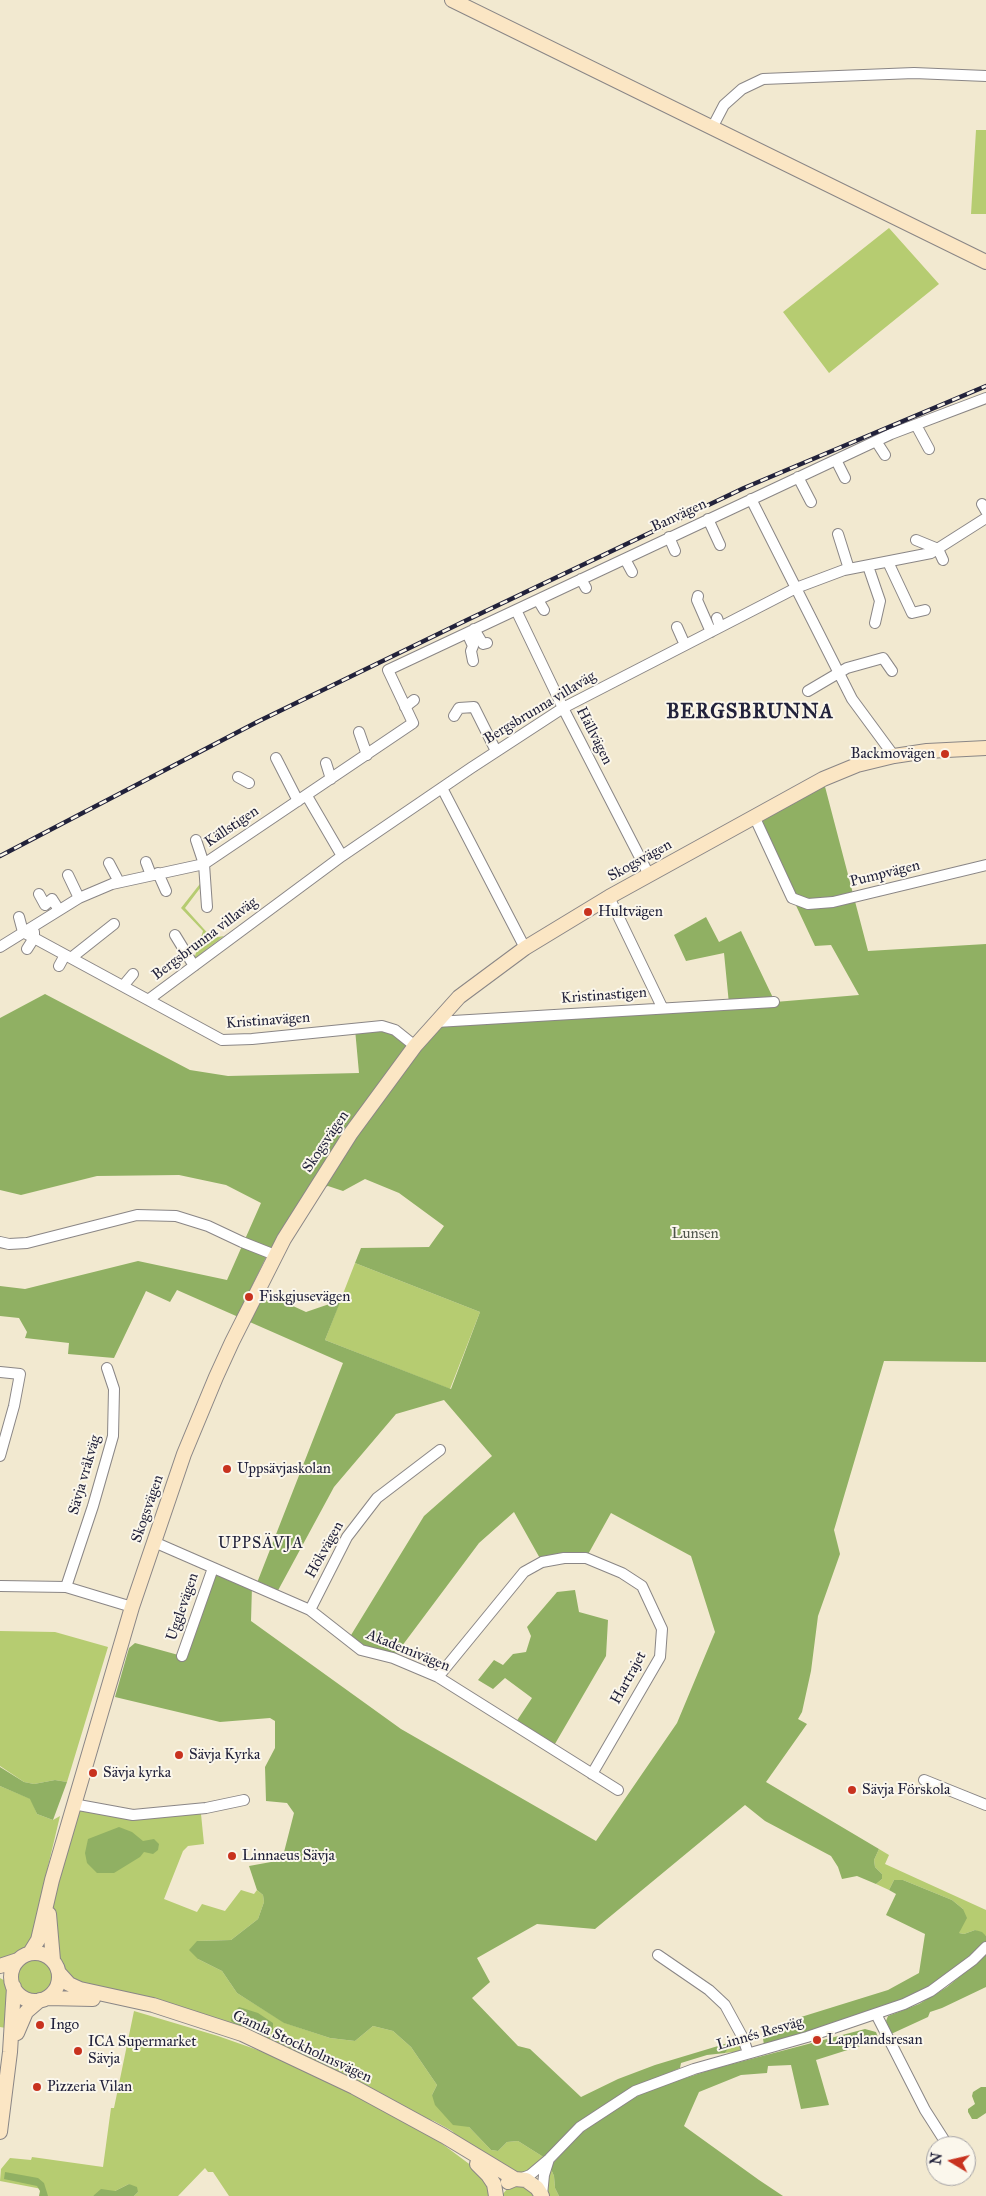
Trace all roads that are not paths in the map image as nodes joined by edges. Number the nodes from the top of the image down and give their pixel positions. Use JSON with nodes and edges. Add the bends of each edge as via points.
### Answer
{"nodes":[{"id":1,"x":452,"y":0,"type":"edge"},
{"id":2,"x":986,"y":76,"type":"edge"},
{"id":3,"x":712,"y":128,"type":"junction"},
{"id":4,"x":986,"y":262,"type":"edge"},
{"id":5,"x":986,"y":398,"type":"edge"},
{"id":6,"x":916,"y":425,"type":"junction"},
{"id":7,"x":876,"y":441,"type":"junction"},
{"id":8,"x":929,"y":449,"type":"dead end"},
{"id":9,"x":884,"y":455,"type":"dead end"},
{"id":10,"x":836,"y":460,"type":"junction"},
{"id":11,"x":798,"y":477,"type":"junction"},
{"id":12,"x":845,"y":478,"type":"dead end"},
{"id":13,"x":751,"y":499,"type":"junction"},
{"id":14,"x":811,"y":502,"type":"dead end"},
{"id":15,"x":986,"y":518,"type":"edge"},
{"id":16,"x":708,"y":519,"type":"junction"},
{"id":17,"x":838,"y":534,"type":"dead end"},
{"id":18,"x":669,"y":537,"type":"junction"},
{"id":19,"x":916,"y":540,"type":"dead end"},
{"id":20,"x":720,"y":545,"type":"dead end"},
{"id":21,"x":938,"y":549,"type":"junction"},
{"id":22,"x":675,"y":550,"type":"dead end"},
{"id":23,"x":625,"y":559,"type":"junction"},
{"id":24,"x":943,"y":560,"type":"dead end"},
{"id":25,"x":888,"y":562,"type":"junction"},
{"id":26,"x":868,"y":566,"type":"junction"},
{"id":27,"x":849,"y":569,"type":"junction"},
{"id":28,"x":632,"y":572,"type":"dead end"},
{"id":29,"x":796,"y":588,"type":"junction"},
{"id":30,"x":698,"y":596,"type":"dead end"},
{"id":31,"x":538,"y":600,"type":"junction"},
{"id":32,"x":516,"y":610,"type":"junction"},
{"id":33,"x":544,"y":610,"type":"dead end"},
{"id":34,"x":925,"y":610,"type":"dead end"},
{"id":35,"x":876,"y":623,"type":"dead end"},
{"id":36,"x":716,"y":625,"type":"junction"},
{"id":37,"x":677,"y":628,"type":"dead end"},
{"id":38,"x":471,"y":631,"type":"junction"},
{"id":39,"x":487,"y":642,"type":"dead end"},
{"id":40,"x":685,"y":645,"type":"junction"},
{"id":41,"x":473,"y":661,"type":"dead end"},
{"id":42,"x":388,"y":670,"type":"joint"},
{"id":43,"x":892,"y":671,"type":"dead end"},
{"id":44,"x":839,"y":673,"type":"junction"},
{"id":45,"x":808,"y":691,"type":"dead end"},
{"id":46,"x":414,"y":700,"type":"dead end"},
{"id":47,"x":405,"y":707,"type":"junction"},
{"id":48,"x":563,"y":708,"type":"junction"},
{"id":49,"x":454,"y":716,"type":"dead end"},
{"id":50,"x":359,"y":732,"type":"dead end"},
{"id":51,"x":986,"y":748,"type":"edge"},
{"id":52,"x":496,"y":751,"type":"junction"},
{"id":53,"x":367,"y":755,"type":"junction"},
{"id":54,"x":894,"y":756,"type":"junction"},
{"id":55,"x":276,"y":758,"type":"dead end"},
{"id":56,"x":326,"y":763,"type":"dead end"},
{"id":57,"x":238,"y":777,"type":"dead end"},
{"id":58,"x":331,"y":779,"type":"junction"},
{"id":59,"x":249,"y":783,"type":"dead end"},
{"id":60,"x":442,"y":788,"type":"junction"},
{"id":61,"x":302,"y":798,"type":"junction"},
{"id":62,"x":754,"y":816,"type":"junction"},
{"id":63,"x":196,"y":840,"type":"dead end"},
{"id":64,"x":342,"y":856,"type":"junction"},
{"id":65,"x":146,"y":862,"type":"dead end"},
{"id":66,"x":109,"y":863,"type":"dead end"},
{"id":67,"x":204,"y":864,"type":"junction"},
{"id":68,"x":986,"y":865,"type":"edge"},
{"id":69,"x":155,"y":874,"type":"junction"},
{"id":70,"x":648,"y":875,"type":"junction"},
{"id":71,"x":68,"y":876,"type":"dead end"},
{"id":72,"x":119,"y":882,"type":"junction"},
{"id":73,"x":166,"y":891,"type":"dead end"},
{"id":74,"x":39,"y":894,"type":"dead end"},
{"id":75,"x":609,"y":897,"type":"junction"},
{"id":76,"x":79,"y":898,"type":"junction"},
{"id":77,"x":207,"y":907,"type":"dead end"},
{"id":78,"x":66,"y":909,"type":"junction"},
{"id":79,"x":19,"y":917,"type":"dead end"},
{"id":80,"x":114,"y":924,"type":"dead end"},
{"id":81,"x":34,"y":926,"type":"junction"},
{"id":82,"x":23,"y":932,"type":"junction"},
{"id":83,"x":176,"y":934,"type":"dead end"},
{"id":84,"x":34,"y":938,"type":"junction"},
{"id":85,"x":0,"y":947,"type":"edge"},
{"id":86,"x":525,"y":948,"type":"junction"},
{"id":87,"x":27,"y":949,"type":"dead end"},
{"id":88,"x":68,"y":956,"type":"junction"},
{"id":89,"x":59,"y":966,"type":"dead end"},
{"id":90,"x":194,"y":966,"type":"junction"},
{"id":91,"x":133,"y":974,"type":"dead end"},
{"id":92,"x":123,"y":986,"type":"junction"},
{"id":93,"x":148,"y":1000,"type":"junction"},
{"id":94,"x":774,"y":1002,"type":"dead end"},
{"id":95,"x":662,"y":1007,"type":"junction"},
{"id":96,"x":436,"y":1022,"type":"junction"},
{"id":97,"x":415,"y":1046,"type":"junction"},
{"id":98,"x":0,"y":1242,"type":"edge"},
{"id":99,"x":275,"y":1255,"type":"junction"},
{"id":100,"x":107,"y":1368,"type":"dead end"},
{"id":101,"x":0,"y":1372,"type":"edge"},
{"id":102,"x":440,"y":1450,"type":"dead end"},
{"id":103,"x":0,"y":1456,"type":"edge"},
{"id":104,"x":154,"y":1542,"type":"junction"},
{"id":105,"x":213,"y":1568,"type":"junction"},
{"id":106,"x":0,"y":1586,"type":"edge"},
{"id":107,"x":66,"y":1587,"type":"junction"},
{"id":108,"x":132,"y":1607,"type":"junction"},
{"id":109,"x":310,"y":1610,"type":"junction"},
{"id":110,"x":182,"y":1656,"type":"dead end"},
{"id":111,"x":438,"y":1677,"type":"junction"},
{"id":112,"x":592,"y":1774,"type":"junction"},
{"id":113,"x":924,"y":1780,"type":"dead end"},
{"id":114,"x":618,"y":1790,"type":"dead end"},
{"id":115,"x":244,"y":1800,"type":"dead end"},
{"id":116,"x":73,"y":1804,"type":"junction"},
{"id":117,"x":986,"y":1805,"type":"edge"},
{"id":118,"x":52,"y":1880,"type":"junction"},
{"id":119,"x":986,"y":1947,"type":"edge"},
{"id":120,"x":658,"y":1954,"type":"dead end"},
{"id":121,"x":24,"y":1956,"type":"junction"},
{"id":122,"x":0,"y":1966,"type":"edge"},
{"id":123,"x":56,"y":1967,"type":"junction"},
{"id":124,"x":8,"y":1979,"type":"edge"},
{"id":125,"x":43,"y":1999,"type":"junction"},
{"id":126,"x":140,"y":2003,"type":"junction"},
{"id":127,"x":876,"y":2014,"type":"junction"},
{"id":128,"x":5,"y":2052,"type":"edge"},
{"id":129,"x":748,"y":2053,"type":"junction"},
{"id":130,"x":0,"y":2132,"type":"edge"},
{"id":131,"x":444,"y":2136,"type":"junction"},
{"id":132,"x":942,"y":2136,"type":"edge"},
{"id":133,"x":549,"y":2159,"type":"junction"},
{"id":134,"x":518,"y":2179,"type":"junction"},
{"id":135,"x":542,"y":2195,"type":"edge"},
{"id":136,"x":496,"y":2196,"type":"edge"}],
"edges":[{"from":1,"to":3,"type":"street"},
{"from":2,"to":3,"type":"street","via":[[914,73],[763,79],[742,89],[724,105]]},
{"from":3,"to":4,"type":"street"},
{"from":5,"to":6,"type":"street","name":"Banvägen","via":[[977,406]]},
{"from":6,"to":7,"type":"street","name":"Banvägen"},
{"from":6,"to":8,"type":"street"},
{"from":7,"to":9,"type":"street"},
{"from":7,"to":10,"type":"street","name":"Banvägen"},
{"from":10,"to":11,"type":"street","name":"Banvägen"},
{"from":10,"to":12,"type":"street"},
{"from":11,"to":13,"type":"street","name":"Banvägen"},
{"from":11,"to":14,"type":"street"},
{"from":13,"to":16,"type":"street","name":"Banvägen"},
{"from":13,"to":29,"type":"street","via":[[767,522]]},
{"from":15,"to":21,"type":"street","name":"Bergsbrunna villaväg"},
{"from":16,"to":18,"type":"street","name":"Banvägen"},
{"from":16,"to":20,"type":"street"},
{"from":17,"to":27,"type":"street"},
{"from":18,"to":22,"type":"street"},
{"from":18,"to":23,"type":"street","name":"Banvägen"},
{"from":19,"to":21,"type":"street"},
{"from":21,"to":24,"type":"street"},
{"from":21,"to":25,"type":"street","name":"Bergsbrunna villaväg","via":[[930,554],[902,555]]},
{"from":23,"to":28,"type":"street"},
{"from":23,"to":31,"type":"street","name":"Banvägen","via":[[583,584]]},
{"from":25,"to":26,"type":"street","name":"Bergsbrunna villaväg"},
{"from":25,"to":34,"type":"street","via":[[912,614]]},
{"from":26,"to":27,"type":"street","name":"Bergsbrunna villaväg"},
{"from":26,"to":35,"type":"street","via":[[880,601]]},
{"from":27,"to":29,"type":"street","name":"Bergsbrunna villaväg","via":[[812,587]]},
{"from":29,"to":36,"type":"street","name":"Bergsbrunna villaväg","via":[[765,608]]},
{"from":29,"to":44,"type":"street"},
{"from":30,"to":36,"type":"street","via":[[697,600]]},
{"from":31,"to":32,"type":"street","name":"Banvägen"},
{"from":31,"to":33,"type":"street"},
{"from":32,"to":38,"type":"street","name":"Banvägen"},
{"from":32,"to":48,"type":"street","name":"Hällvägen"},
{"from":36,"to":40,"type":"street","name":"Bergsbrunna villaväg"},
{"from":37,"to":40,"type":"street"},
{"from":38,"to":39,"type":"street","via":[[483,644]]},
{"from":38,"to":41,"type":"street"},
{"from":38,"to":42,"type":"street","name":"Banvägen"},
{"from":40,"to":48,"type":"street","name":"Bergsbrunna villaväg"},
{"from":42,"to":47,"type":"street","name":"Källstigen","via":[[390,684]]},
{"from":43,"to":44,"type":"street","via":[[883,658]]},
{"from":44,"to":45,"type":"street"},
{"from":44,"to":54,"type":"street","via":[[852,699]]},
{"from":46,"to":47,"type":"street"},
{"from":47,"to":53,"type":"street","name":"Källstigen","via":[[413,723],[395,739]]},
{"from":48,"to":52,"type":"street","name":"Bergsbrunna villaväg"},
{"from":48,"to":70,"type":"street","name":"Hällvägen"},
{"from":49,"to":52,"type":"street","via":[[459,708],[474,706]]},
{"from":50,"to":53,"type":"street"},
{"from":51,"to":54,"type":"street","name":"Skogsvägen","via":[[927,750]]},
{"from":52,"to":60,"type":"street","name":"Bergsbrunna villaväg"},
{"from":53,"to":58,"type":"street","name":"Källstigen","via":[[357,767],[340,767]]},
{"from":54,"to":62,"type":"street","name":"Skogsvägen","via":[[857,765],[823,779]]},
{"from":55,"to":61,"type":"street"},
{"from":56,"to":58,"type":"street"},
{"from":57,"to":59,"type":"street"},
{"from":58,"to":61,"type":"street","name":"Källstigen"},
{"from":60,"to":64,"type":"street","name":"Bergsbrunna villaväg"},
{"from":60,"to":86,"type":"street"},
{"from":61,"to":64,"type":"street"},
{"from":61,"to":67,"type":"street","name":"Källstigen","via":[[257,832]]},
{"from":62,"to":68,"type":"street","name":"Pumpvägen","via":[[792,898],[808,904],[833,902]]},
{"from":62,"to":70,"type":"street","name":"Skogsvägen"},
{"from":63,"to":67,"type":"street"},
{"from":64,"to":90,"type":"street","name":"Bergsbrunna villaväg"},
{"from":65,"to":69,"type":"street"},
{"from":66,"to":72,"type":"street"},
{"from":67,"to":69,"type":"street","name":"Källstigen"},
{"from":67,"to":77,"type":"street"},
{"from":69,"to":72,"type":"street","name":"Källstigen"},
{"from":69,"to":73,"type":"street"},
{"from":70,"to":75,"type":"street","name":"Skogsvägen"},
{"from":71,"to":76,"type":"street"},
{"from":72,"to":76,"type":"street","name":"Källstigen","via":[[96,896]]},
{"from":74,"to":78,"type":"street","via":[[45,905],[52,899]]},
{"from":75,"to":86,"type":"street","name":"Skogsvägen"},
{"from":75,"to":95,"type":"street"},
{"from":76,"to":78,"type":"street","name":"Källstigen"},
{"from":78,"to":81,"type":"street","name":"Källstigen"},
{"from":79,"to":82,"type":"street"},
{"from":80,"to":88,"type":"street"},
{"from":81,"to":82,"type":"street","name":"Källstigen"},
{"from":81,"to":84,"type":"street"},
{"from":82,"to":84,"type":"street","name":"Kristinavägen"},
{"from":82,"to":85,"type":"street","name":"Källstigen"},
{"from":83,"to":90,"type":"street"},
{"from":84,"to":87,"type":"street"},
{"from":84,"to":88,"type":"street","name":"Kristinavägen"},
{"from":86,"to":96,"type":"street","name":"Skogsvägen","via":[[459,997]]},
{"from":88,"to":89,"type":"street"},
{"from":88,"to":92,"type":"street","name":"Kristinavägen"},
{"from":90,"to":93,"type":"street","name":"Bergsbrunna villaväg"},
{"from":91,"to":92,"type":"street"},
{"from":92,"to":93,"type":"street","name":"Kristinavägen"},
{"from":93,"to":97,"type":"street","name":"Kristinavägen","via":[[222,1040],[382,1026],[395,1030]]},
{"from":94,"to":95,"type":"street","name":"Kristinastigen"},
{"from":95,"to":96,"type":"street","name":"Kristinastigen"},
{"from":96,"to":97,"type":"street","name":"Skogsvägen"},
{"from":97,"to":99,"type":"street","name":"Skogsvägen","via":[[351,1133]]},
{"from":98,"to":99,"type":"street","via":[[27,1243],[137,1215],[176,1216]]},
{"from":99,"to":104,"type":"street","name":"Skogsvägen","via":[[216,1377],[184,1454]]},
{"from":100,"to":107,"type":"street","name":"Sävja vråkväg","via":[[114,1389],[113,1436]]},
{"from":101,"to":103,"type":"street","via":[[20,1374]]},
{"from":102,"to":109,"type":"street","name":"Hökvägen","via":[[377,1498],[347,1537]]},
{"from":104,"to":105,"type":"street","name":"Akademivägen"},
{"from":104,"to":108,"type":"street","name":"Skogsvägen"},
{"from":105,"to":109,"type":"street","name":"Akademivägen"},
{"from":105,"to":110,"type":"street","name":"Ugglevägen"},
{"from":106,"to":107,"type":"street"},
{"from":107,"to":108,"type":"street"},
{"from":108,"to":116,"type":"street","name":"Skogsvägen"},
{"from":109,"to":111,"type":"street","name":"Akademivägen","via":[[361,1650],[393,1658]]},
{"from":111,"to":112,"type":"street","name":"Akademivägen"},
{"from":111,"to":112,"type":"street","name":"Hartrajet","via":[[524,1572],[542,1562],[586,1558],[622,1573],[642,1586],[662,1629],[660,1657]]},
{"from":112,"to":114,"type":"street"},
{"from":113,"to":117,"type":"street"},
{"from":115,"to":116,"type":"street","via":[[206,1808],[133,1815]]},
{"from":116,"to":118,"type":"street","name":"Skogsvägen"},
{"from":118,"to":121,"type":"street","name":"Skogsvägen","via":[[38,1940]]},
{"from":118,"to":123,"type":"street","name":"Skogsvägen","via":[[48,1917]]},
{"from":119,"to":127,"type":"street","name":"Linnés Resväg","via":[[931,1991]]},
{"from":120,"to":129,"type":"street","via":[[725,2005]]},
{"from":121,"to":122,"type":"street"},
{"from":121,"to":123,"type":"street","via":[[44,1954]]},
{"from":121,"to":124,"type":"street"},
{"from":123,"to":125,"type":"street","via":[[58,1984],[54,1992]]},
{"from":123,"to":126,"type":"street","name":"Gamla Stockholmsvägen","via":[[65,1981],[74,1987]]},
{"from":124,"to":125,"type":"street","via":[[23,1997]]},
{"from":124,"to":128,"type":"street"},
{"from":125,"to":126,"type":"street","name":"Gamla Stockholmsvägen","via":[[63,1997]]},
{"from":125,"to":128,"type":"street","via":[[23,2016]]},
{"from":126,"to":131,"type":"street","name":"Gamla Stockholmsvägen","via":[[242,2034],[354,2087]]},
{"from":127,"to":129,"type":"street","name":"Linnés Resväg"},
{"from":127,"to":132,"type":"street"},
{"from":128,"to":130,"type":"street"},
{"from":129,"to":133,"type":"street","name":"Linnés Resväg","via":[[635,2091],[580,2127]]},
{"from":131,"to":134,"type":"street","name":"Gamla Stockholmsvägen"},
{"from":131,"to":136,"type":"street","name":"Gamla Stockholmsvägen","via":[[488,2175]]},
{"from":133,"to":134,"type":"street","name":"Linnés Resväg","via":[[530,2175]]},
{"from":133,"to":135,"type":"street"},
{"from":134,"to":135,"type":"street","name":"Gamla Stockholmsvägen","via":[[532,2183]]},
{"from":134,"to":136,"type":"street","via":[[503,2186]]}]}
